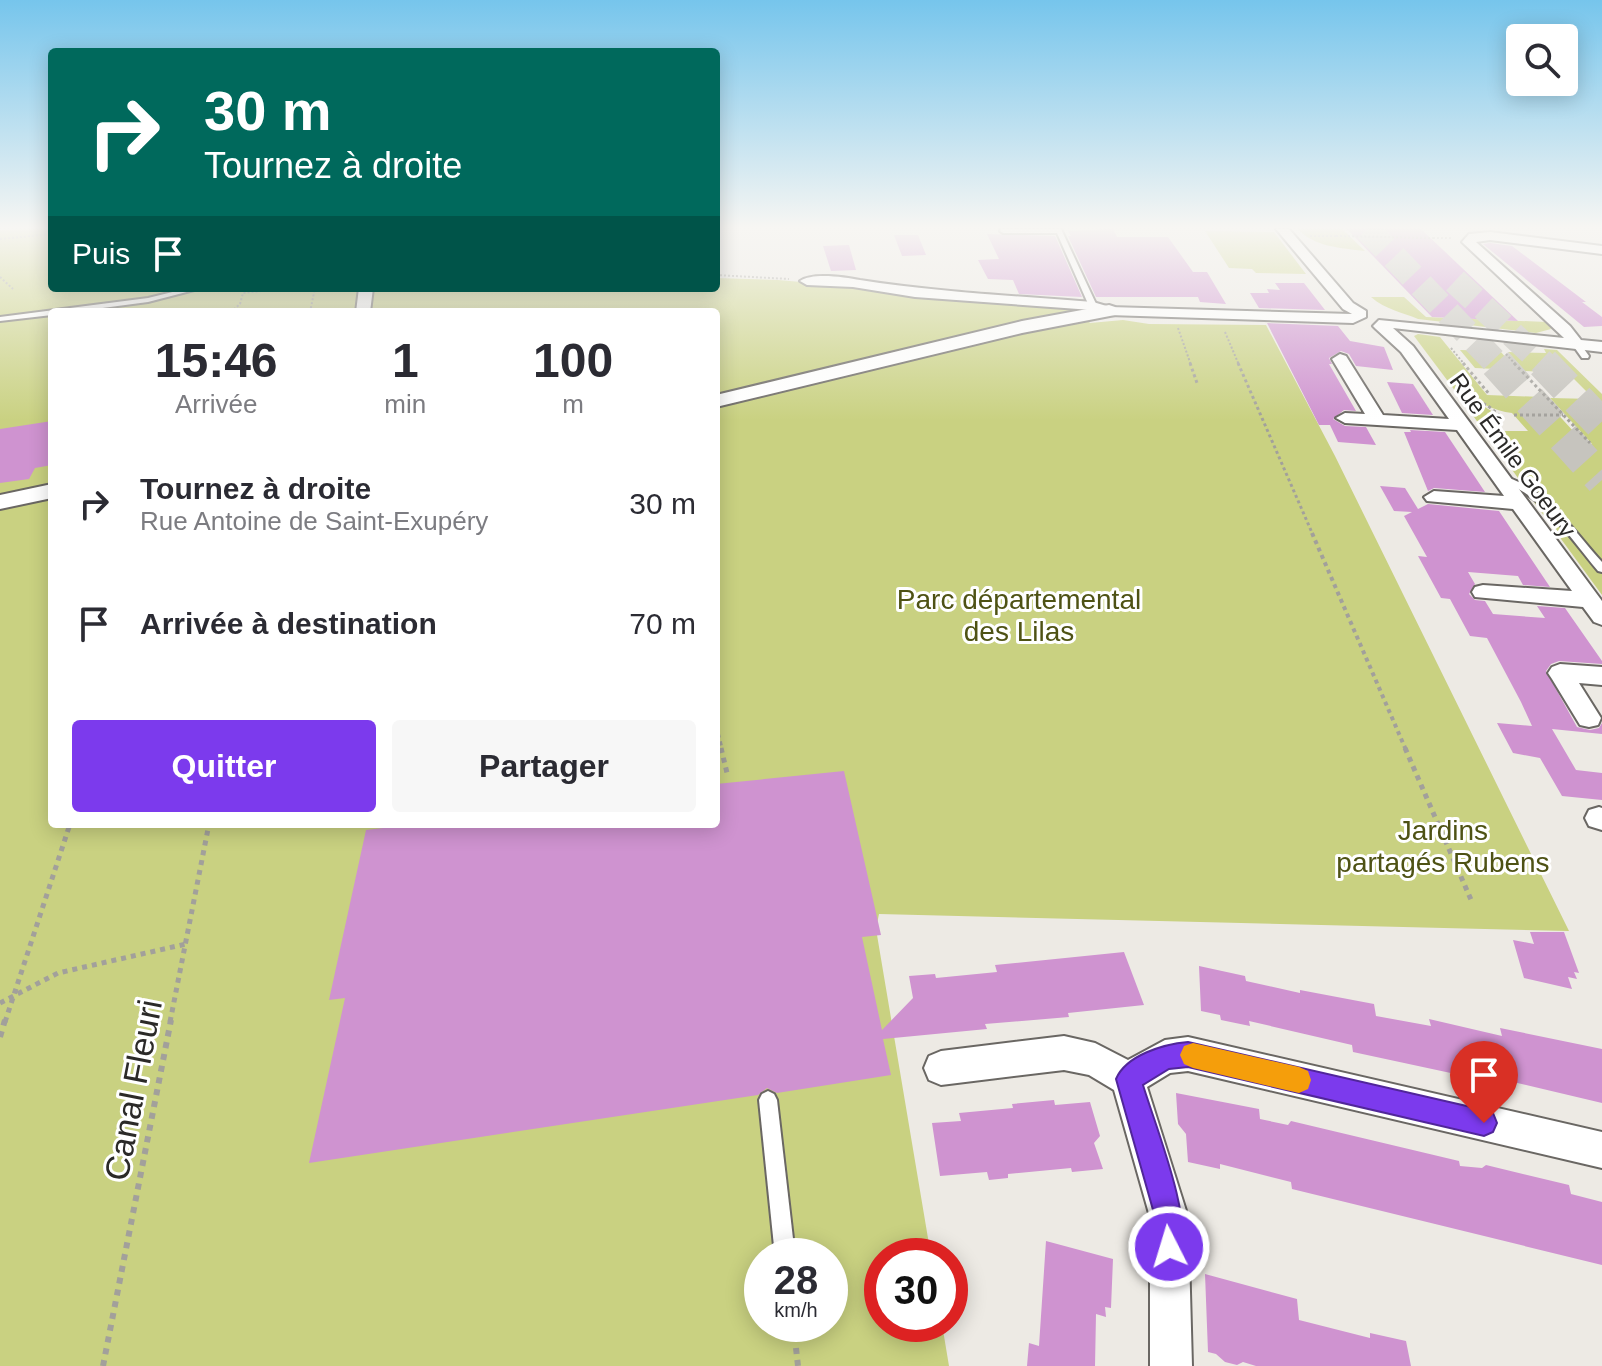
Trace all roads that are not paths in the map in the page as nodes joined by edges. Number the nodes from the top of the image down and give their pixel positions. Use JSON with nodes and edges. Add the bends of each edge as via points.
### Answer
{"nodes":[{"id":1,"x":178,"y":293,"type":"edge"},
{"id":2,"x":913,"y":293,"type":"edge"},
{"id":3,"x":1093,"y":293,"type":"edge"},
{"id":4,"x":1337,"y":293,"type":"edge"},
{"id":5,"x":1525,"y":293,"type":"edge"},
{"id":6,"x":86,"y":308,"type":"edge"},
{"id":7,"x":1101,"y":308,"type":"junction"},
{"id":8,"x":48,"y":313,"type":"edge"},
{"id":9,"x":1357,"y":316,"type":"junction"},
{"id":10,"x":0,"y":319,"type":"edge"},
{"id":11,"x":1382,"y":325,"type":"junction"},
{"id":12,"x":1602,"y":347,"type":"edge"},
{"id":13,"x":1580,"y":350,"type":"junction"},
{"id":14,"x":1340,"y":359,"type":"dead end"},
{"id":15,"x":720,"y":400,"type":"edge"},
{"id":16,"x":1345,"y":418,"type":"dead end"},
{"id":17,"x":1377,"y":419,"type":"junction"},
{"id":18,"x":1461,"y":425,"type":"junction"},
{"id":19,"x":1499,"y":478,"type":"junction"},
{"id":20,"x":48,"y":492,"type":"edge"},
{"id":21,"x":1434,"y":497,"type":"dead end"},
{"id":22,"x":0,"y":502,"type":"edge"},
{"id":23,"x":1517,"y":503,"type":"junction"},
{"id":24,"x":1602,"y":569,"type":"edge"},
{"id":25,"x":1483,"y":592,"type":"dead end"},
{"id":26,"x":1596,"y":609,"type":"edge"},
{"id":27,"x":1602,"y":676,"type":"edge"},
{"id":28,"x":1589,"y":718,"type":"dead end"},
{"id":29,"x":941,"y":1068,"type":"dead end"},
{"id":30,"x":1128,"y":1079,"type":"junction"},
{"id":31,"x":768,"y":1100,"type":"dead end"},
{"id":32,"x":1602,"y":1150,"type":"edge"},
{"id":33,"x":783,"y":1238,"type":"edge"},
{"id":34,"x":1171,"y":1366,"type":"edge"}],
"edges":[{"from":1,"to":6,"type":"lane"},
{"from":2,"to":7,"type":"street"},
{"from":3,"to":7,"type":"lane"},
{"from":4,"to":9,"type":"street"},
{"from":5,"to":13,"type":"street"},
{"from":7,"to":9,"type":"street"},
{"from":7,"to":15,"type":"street"},
{"from":8,"to":10,"type":"lane"},
{"from":9,"to":11,"type":"street","via":[[1367,326]]},
{"from":11,"to":13,"type":"street"},
{"from":11,"to":18,"type":"street","name":"Rue Émile Goeury","via":[[1407,349]]},
{"from":12,"to":13,"type":"street"},
{"from":14,"to":17,"type":"street"},
{"from":16,"to":17,"type":"street"},
{"from":17,"to":18,"type":"street"},
{"from":18,"to":19,"type":"street","name":"Rue Émile Goeury"},
{"from":19,"to":23,"type":"street","name":"Rue Émile Goeury"},
{"from":19,"to":24,"type":"lane","via":[[1516,481],[1542,502]]},
{"from":20,"to":22,"type":"street"},
{"from":21,"to":23,"type":"street"},
{"from":23,"to":26,"type":"street","name":"Rue Émile Goeury"},
{"from":25,"to":26,"type":"street"},
{"from":27,"to":28,"type":"street","via":[[1560,673]]},
{"from":29,"to":30,"type":"street","via":[[1064,1053],[1095,1060]]},
{"from":30,"to":32,"type":"street","via":[[1165,1057],[1188,1054]]},
{"from":30,"to":34,"type":"street","via":[[1169,1217]]},
{"from":31,"to":33,"type":"lane"}]}
